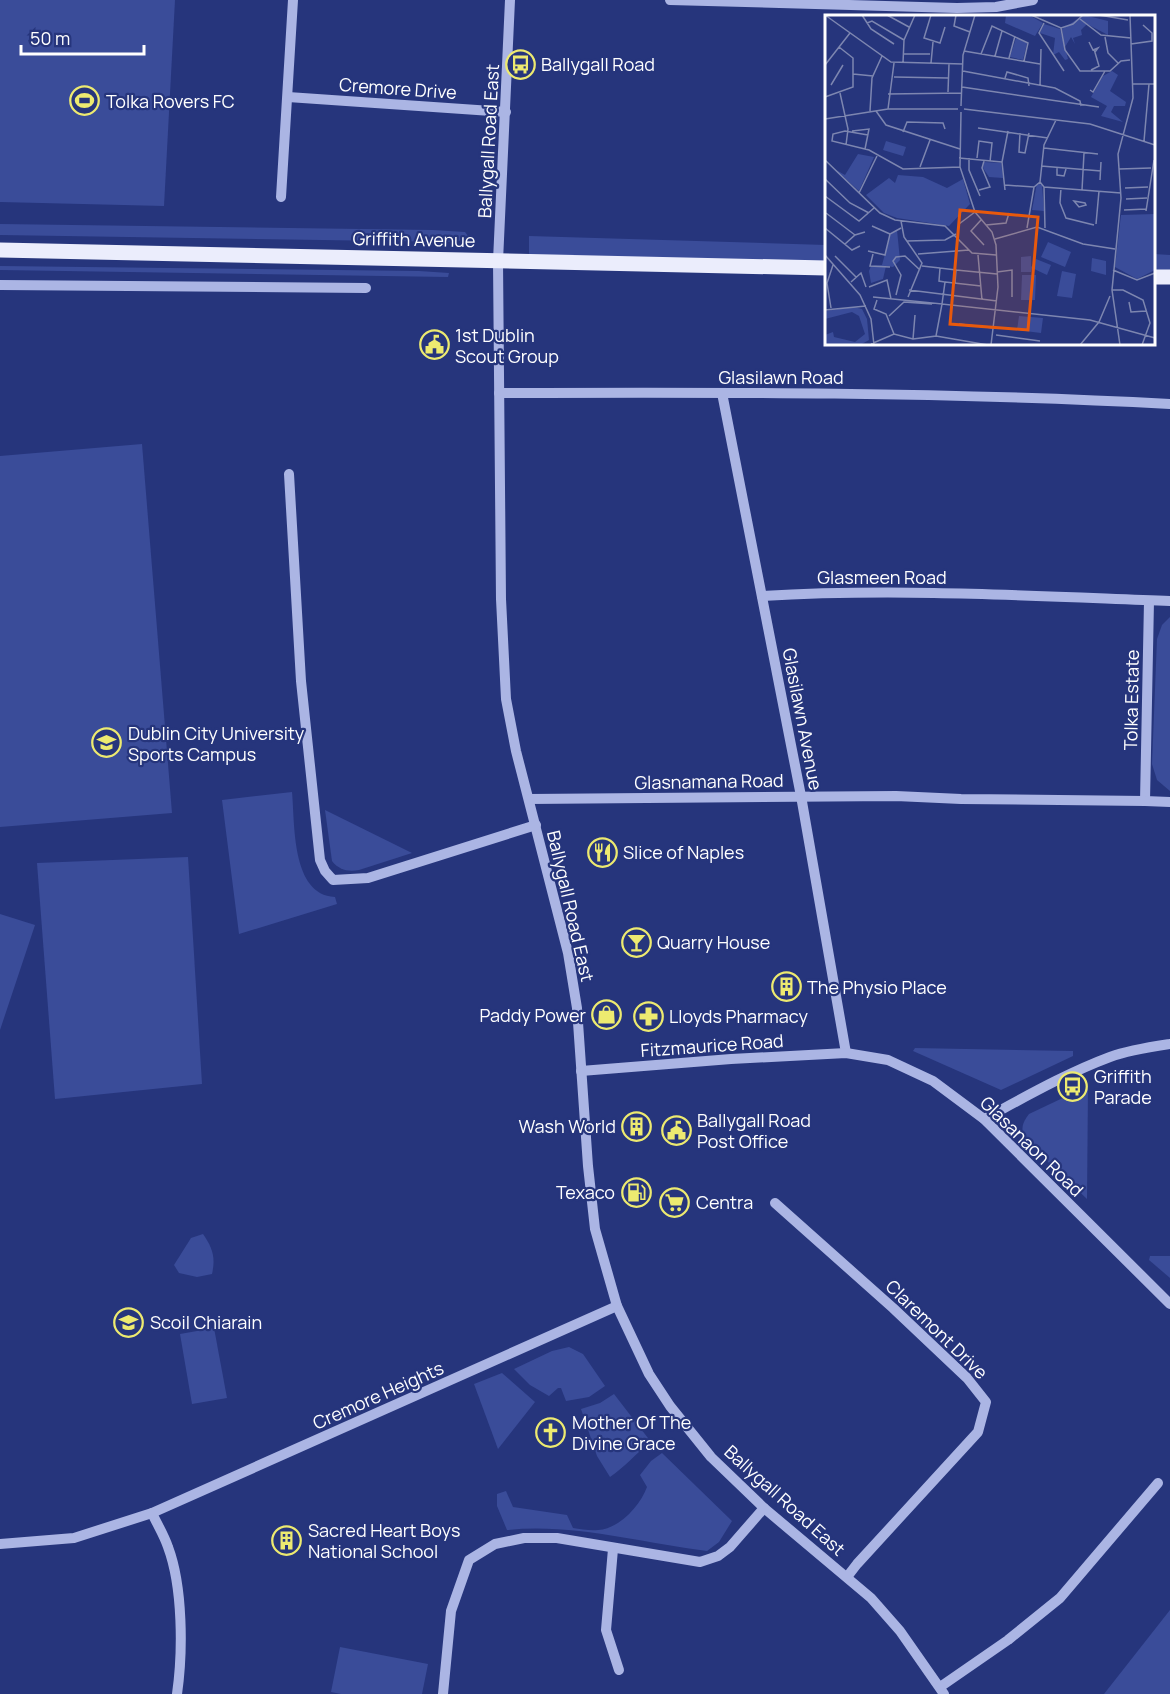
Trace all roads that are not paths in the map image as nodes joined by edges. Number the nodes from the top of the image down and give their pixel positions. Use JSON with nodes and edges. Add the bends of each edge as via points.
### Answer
{"nodes":[{"id":1,"x":293,"y":0,"type":"edge"},
{"id":2,"x":510,"y":0,"type":"edge"},
{"id":3,"x":670,"y":0,"type":"edge"},
{"id":4,"x":1032,"y":0,"type":"edge"},
{"id":5,"x":288,"y":98,"type":"junction"},
{"id":6,"x":506,"y":112,"type":"junction"},
{"id":7,"x":281,"y":197,"type":"dead end"},
{"id":8,"x":0,"y":250,"type":"edge"},
{"id":9,"x":498,"y":261,"type":"junction"},
{"id":10,"x":825,"y":268,"type":"edge"},
{"id":11,"x":0,"y":285,"type":"edge"},
{"id":12,"x":366,"y":288,"type":"dead end"},
{"id":13,"x":499,"y":393,"type":"junction"},
{"id":14,"x":722,"y":393,"type":"junction"},
{"id":15,"x":1170,"y":404,"type":"edge"},
{"id":16,"x":289,"y":474,"type":"dead end"},
{"id":17,"x":762,"y":596,"type":"junction"},
{"id":18,"x":1149,"y":601,"type":"junction"},
{"id":19,"x":1170,"y":602,"type":"edge"},
{"id":20,"x":801,"y":796,"type":"junction"},
{"id":21,"x":529,"y":799,"type":"junction"},
{"id":22,"x":1145,"y":801,"type":"junction"},
{"id":23,"x":1170,"y":802,"type":"edge"},
{"id":24,"x":536,"y":825,"type":"junction"},
{"id":25,"x":1170,"y":1044,"type":"edge"},
{"id":26,"x":846,"y":1053,"type":"junction"},
{"id":27,"x":581,"y":1071,"type":"junction"},
{"id":28,"x":984,"y":1119,"type":"junction"},
{"id":29,"x":775,"y":1203,"type":"dead end"},
{"id":30,"x":1170,"y":1304,"type":"edge"},
{"id":31,"x":617,"y":1306,"type":"junction"},
{"id":32,"x":1158,"y":1483,"type":"dead end"},
{"id":33,"x":764,"y":1508,"type":"junction"},
{"id":34,"x":152,"y":1514,"type":"junction"},
{"id":35,"x":0,"y":1544,"type":"edge"},
{"id":36,"x":613,"y":1549,"type":"junction"},
{"id":37,"x":848,"y":1577,"type":"junction"},
{"id":38,"x":619,"y":1670,"type":"dead end"},
{"id":39,"x":942,"y":1690,"type":"edge"},
{"id":40,"x":177,"y":1694,"type":"edge"},
{"id":41,"x":443,"y":1694,"type":"edge"}],
"edges":[{"from":1,"to":5,"type":"street"},
{"from":2,"to":6,"type":"street","name":"Ballygall Road East"},
{"from":3,"to":4,"type":"street","via":[[957,8],[996,7]]},
{"from":5,"to":6,"type":"street","name":"Cremore Drive"},
{"from":5,"to":7,"type":"street"},
{"from":6,"to":9,"type":"street","name":"Ballygall Road East"},
{"from":8,"to":9,"type":"main road","name":"Griffith Avenue"},
{"from":9,"to":10,"type":"main road","name":"Griffith Avenue"},
{"from":9,"to":13,"type":"street","name":"Ballygall Road East"},
{"from":11,"to":12,"type":"street"},
{"from":13,"to":14,"type":"street","name":"Glasilawn Road"},
{"from":13,"to":21,"type":"street","name":"Ballygall Road East","via":[[501,599],[507,699]]},
{"from":14,"to":15,"type":"street","name":"Glasilawn Road"},
{"from":14,"to":17,"type":"street","name":"Glasilawn Avenue"},
{"from":16,"to":24,"type":"street","via":[[301,681],[320,860],[325,871],[333,880],[368,878]]},
{"from":17,"to":18,"type":"street","name":"Glasmeen Road","via":[[1001,594]]},
{"from":17,"to":20,"type":"street","name":"Glasilawn Avenue"},
{"from":18,"to":19,"type":"street"},
{"from":18,"to":22,"type":"street","name":"Tolka Estate"},
{"from":20,"to":21,"type":"street","name":"Glasnamana Road"},
{"from":20,"to":22,"type":"street","name":"Glasnamana Road"},
{"from":20,"to":26,"type":"street","name":"Glasilawn Avenue"},
{"from":21,"to":24,"type":"street","name":"Ballygall Road East"},
{"from":22,"to":23,"type":"street"},
{"from":24,"to":27,"type":"street","name":"Ballygall Road East","via":[[568,953],[578,1008]]},
{"from":25,"to":28,"type":"street","via":[[1111,1056]]},
{"from":26,"to":27,"type":"street","name":"Fitzmaurice Road"},
{"from":26,"to":28,"type":"street","name":"Glasanaon Road","via":[[888,1060],[933,1081]]},
{"from":27,"to":31,"type":"street","name":"Ballygall Road East","via":[[595,1229]]},
{"from":28,"to":30,"type":"street","name":"Glasanaon Road"},
{"from":29,"to":37,"type":"street","name":"Claremont Drive","via":[[967,1378],[986,1402],[978,1432]]},
{"from":31,"to":33,"type":"street","name":"Ballygall Road East","via":[[649,1374],[670,1406],[711,1456]]},
{"from":31,"to":34,"type":"street","name":"Cremore Heights"},
{"from":32,"to":39,"type":"street","via":[[1060,1598]]},
{"from":33,"to":36,"type":"street","via":[[730,1547],[700,1562]]},
{"from":33,"to":37,"type":"street","name":"Ballygall Road East"},
{"from":34,"to":35,"type":"street","name":"Cremore Heights","via":[[74,1538]]},
{"from":34,"to":40,"type":"street","via":[[169,1547],[180,1603]]},
{"from":36,"to":38,"type":"street","via":[[606,1630]]},
{"from":36,"to":41,"type":"street","via":[[557,1538],[524,1538],[495,1544],[469,1560],[451,1611]]},
{"from":37,"to":39,"type":"street","name":"Ballygall Road East","via":[[900,1631]]}]}
